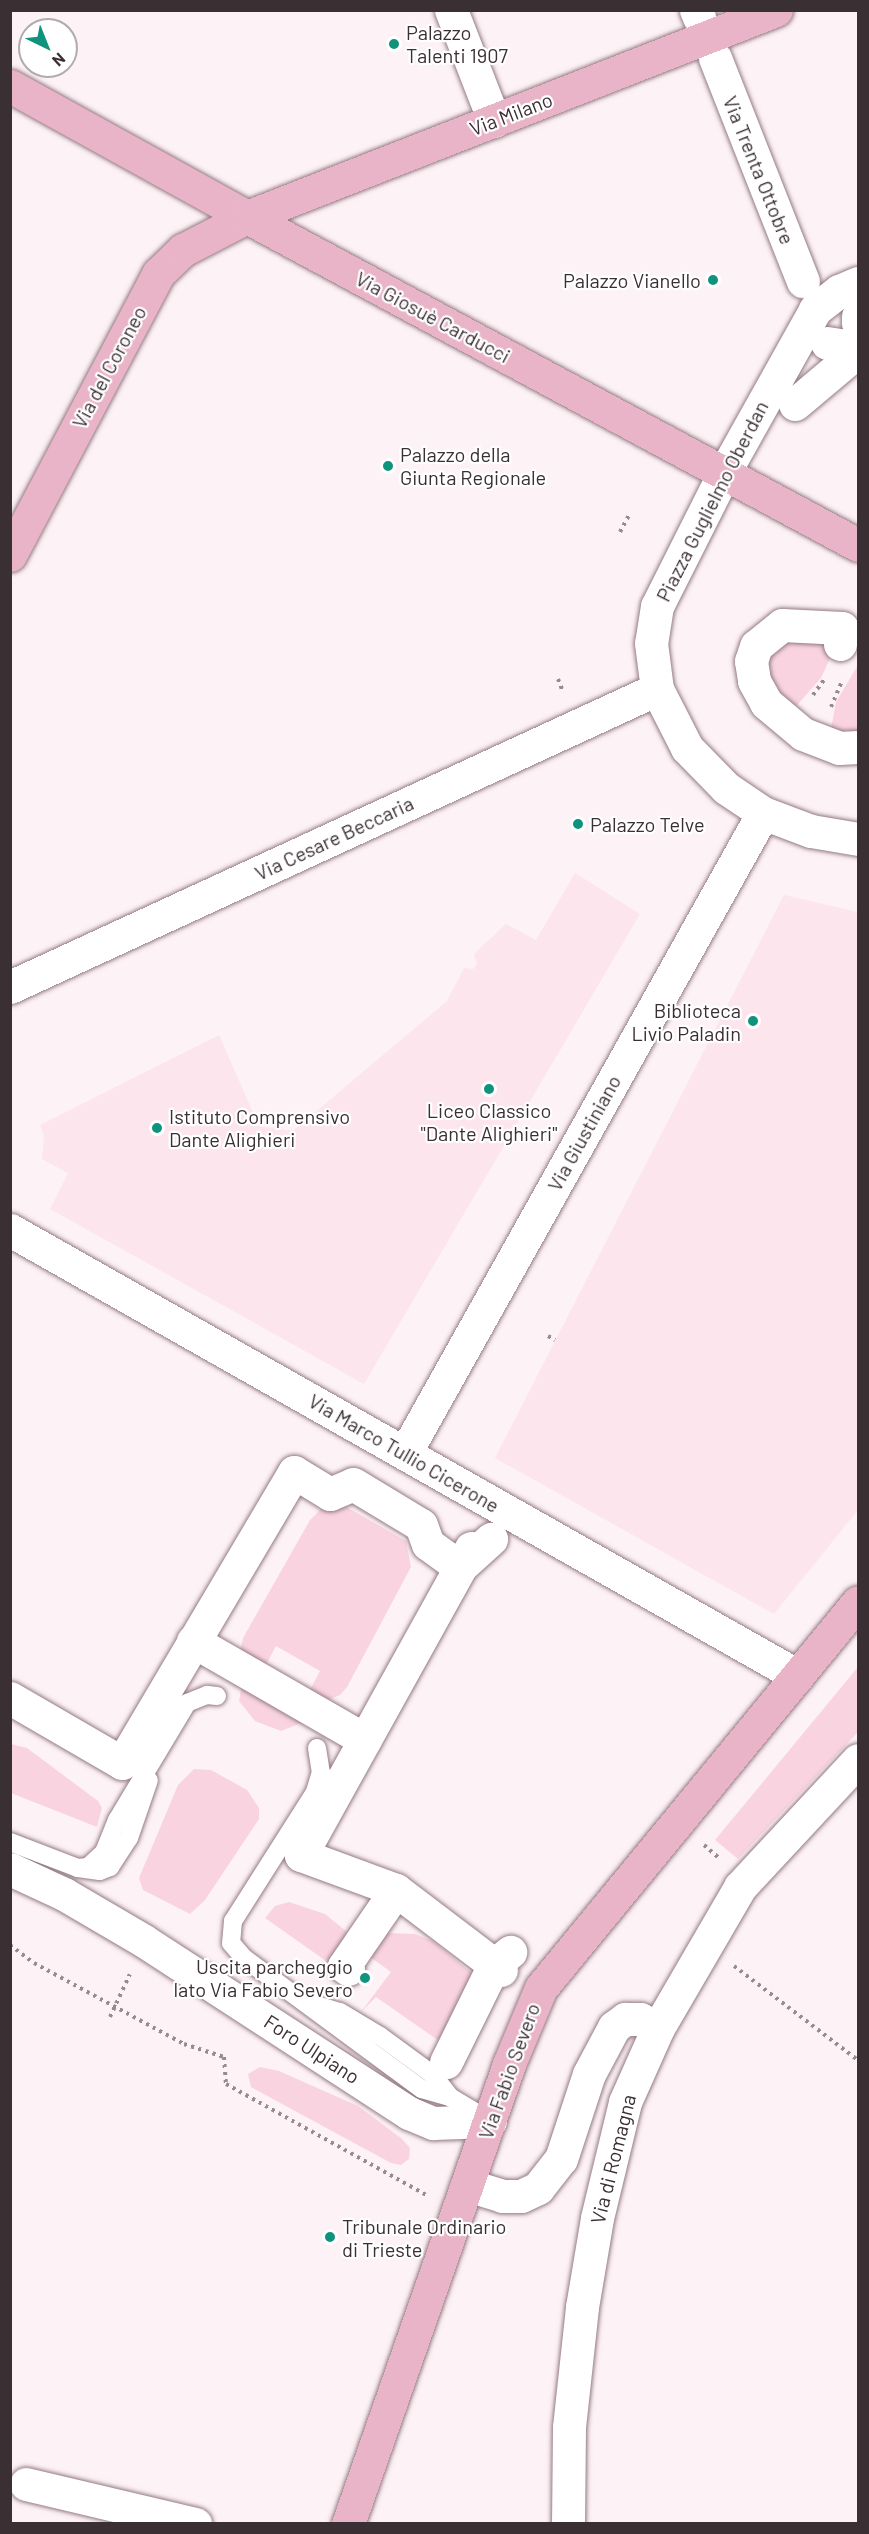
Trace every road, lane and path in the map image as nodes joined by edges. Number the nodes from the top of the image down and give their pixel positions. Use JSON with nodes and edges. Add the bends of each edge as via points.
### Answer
{"nodes":[{"id":1,"x":451,"y":10,"type":"edge"},
{"id":2,"x":776,"y":10,"type":"edge"},
{"id":3,"x":715,"y":58,"type":"dead end"},
{"id":4,"x":10,"y":86,"type":"edge"},
{"id":5,"x":494,"y":121,"type":"junction"},
{"id":6,"x":247,"y":217,"type":"junction"},
{"id":7,"x":858,"y":283,"type":"edge"},
{"id":8,"x":809,"y":295,"type":"junction"},
{"id":9,"x":858,"y":316,"type":"edge"},
{"id":10,"x":858,"y":322,"type":"edge"},
{"id":11,"x":848,"y":347,"type":"edge"},
{"id":12,"x":795,"y":404,"type":"dead end"},
{"id":13,"x":724,"y":473,"type":"junction"},
{"id":14,"x":629,"y":515,"type":"dead end"},
{"id":15,"x":620,"y":532,"type":"dead end"},
{"id":16,"x":858,"y":544,"type":"edge"},
{"id":17,"x":10,"y":555,"type":"edge"},
{"id":18,"x":811,"y":611,"type":"dead end"},
{"id":19,"x":852,"y":644,"type":"edge"},
{"id":20,"x":558,"y":679,"type":"dead end"},
{"id":21,"x":657,"y":689,"type":"junction"},
{"id":22,"x":563,"y":693,"type":"dead end"},
{"id":23,"x":789,"y":718,"type":"junction"},
{"id":24,"x":824,"y":737,"type":"junction"},
{"id":25,"x":858,"y":747,"type":"edge"},
{"id":26,"x":763,"y":813,"type":"junction"},
{"id":27,"x":858,"y":839,"type":"edge"},
{"id":28,"x":10,"y":987,"type":"edge"},
{"id":29,"x":10,"y":1230,"type":"edge"},
{"id":30,"x":548,"y":1336,"type":"dead end"},
{"id":31,"x":555,"y":1340,"type":"dead end"},
{"id":32,"x":405,"y":1453,"type":"junction"},
{"id":33,"x":485,"y":1536,"type":"dead end"},
{"id":34,"x":460,"y":1567,"type":"junction"},
{"id":35,"x":858,"y":1602,"type":"edge"},
{"id":36,"x":194,"y":1641,"type":"junction"},
{"id":37,"x":798,"y":1676,"type":"junction"},
{"id":38,"x":217,"y":1696,"type":"dead end"},
{"id":39,"x":11,"y":1700,"type":"edge"},
{"id":40,"x":365,"y":1740,"type":"junction"},
{"id":41,"x":317,"y":1748,"type":"dead end"},
{"id":42,"x":858,"y":1760,"type":"edge"},
{"id":43,"x":10,"y":1842,"type":"edge"},
{"id":44,"x":10,"y":1869,"type":"edge"},
{"id":45,"x":396,"y":1890,"type":"junction"},
{"id":46,"x":144,"y":1941,"type":"junction"},
{"id":47,"x":10,"y":1945,"type":"edge"},
{"id":48,"x":725,"y":1960,"type":"dead end"},
{"id":49,"x":348,"y":1969,"type":"dead end"},
{"id":50,"x":115,"y":2006,"type":"junction"},
{"id":51,"x":110,"y":2017,"type":"dead end"},
{"id":52,"x":658,"y":2028,"type":"junction"},
{"id":53,"x":858,"y":2060,"type":"edge"},
{"id":54,"x":446,"y":2062,"type":"dead end"},
{"id":55,"x":490,"y":2121,"type":"junction"},
{"id":56,"x":468,"y":2185,"type":"junction"},
{"id":57,"x":429,"y":2196,"type":"dead end"},
{"id":58,"x":26,"y":2484,"type":"dead end"},
{"id":59,"x":195,"y":2523,"type":"edge"},
{"id":60,"x":348,"y":2523,"type":"edge"},
{"id":61,"x":568,"y":2523,"type":"edge"}],
"edges":[{"from":1,"to":5,"type":"street"},
{"from":2,"to":5,"type":"main road","name":"Via Milano"},
{"from":3,"to":8,"type":"street","name":"Via Trenta Ottobre"},
{"from":4,"to":6,"type":"main road","name":"Via Giosuè Carducci"},
{"from":5,"to":6,"type":"main road","name":"Via Milano"},
{"from":6,"to":13,"type":"main road","name":"Via Giosuè Carducci"},
{"from":6,"to":17,"type":"main road","name":"Via del Coroneo","via":[[183,250],[158,274]]},
{"from":7,"to":8,"type":"street","via":[[839,291]]},
{"from":8,"to":13,"type":"street","name":"Piazza Guglielmo Oberdan"},
{"from":9,"to":10,"type":"street"},
{"from":11,"to":12,"type":"street"},
{"from":13,"to":16,"type":"main road","name":"Via Giosuè Carducci"},
{"from":13,"to":21,"type":"street","name":"Piazza Guglielmo Oberdan","via":[[657,606],[651,644]]},
{"from":14,"to":15,"type":"path"},
{"from":18,"to":19,"type":"street"},
{"from":19,"to":23,"type":"path"},
{"from":19,"to":23,"type":"street","via":[[782,625],[756,646],[751,661],[754,681],[766,703]]},
{"from":19,"to":24,"type":"path"},
{"from":20,"to":22,"type":"path"},
{"from":21,"to":26,"type":"street","name":"Piazza Guglielmo Oberdan","via":[[687,748],[726,788]]},
{"from":21,"to":28,"type":"street","name":"Via Cesare Beccaria"},
{"from":23,"to":24,"type":"street"},
{"from":24,"to":25,"type":"street"},
{"from":26,"to":27,"type":"street","name":"Piazza Guglielmo Oberdan","via":[[811,831]]},
{"from":26,"to":32,"type":"street","name":"Via Giustiniano"},
{"from":29,"to":32,"type":"street","name":"Via Marco Tullio Cicerone"},
{"from":30,"to":31,"type":"path"},
{"from":32,"to":37,"type":"street","name":"Via Marco Tullio Cicerone"},
{"from":33,"to":34,"type":"street"},
{"from":34,"to":36,"type":"street","via":[[428,1544],[421,1525],[353,1484],[330,1494],[294,1472]]},
{"from":34,"to":40,"type":"street"},
{"from":35,"to":37,"type":"main road","name":"Via Fabio Severo"},
{"from":36,"to":39,"type":"street","via":[[122,1763]]},
{"from":36,"to":40,"type":"street"},
{"from":37,"to":55,"type":"main road","name":"Via Fabio Severo","via":[[541,1988]]},
{"from":38,"to":43,"type":"lane","via":[[207,1695],[187,1703],[156,1760],[140,1809],[117,1857],[100,1871],[78,1868]]},
{"from":40,"to":45,"type":"street","via":[[301,1855]]},
{"from":41,"to":55,"type":"lane","via":[[321,1772],[315,1792],[229,1932],[237,1952],[302,2001],[340,2012],[380,2036],[433,2075],[450,2097]]},
{"from":42,"to":52,"type":"street","name":"Via di Romagna","via":[[740,1887]]},
{"from":44,"to":46,"type":"street","name":"Foro Ulpiano","via":[[64,1894]]},
{"from":45,"to":49,"type":"street","via":[[344,1966]]},
{"from":45,"to":54,"type":"street","via":[[501,1962]]},
{"from":46,"to":50,"type":"path"},
{"from":46,"to":55,"type":"street","name":"Foro Ulpiano","via":[[409,2113],[433,2123]]},
{"from":47,"to":50,"type":"path","via":[[34,1963]]},
{"from":48,"to":53,"type":"path"},
{"from":50,"to":51,"type":"path"},
{"from":50,"to":57,"type":"path","via":[[184,2044],[224,2057],[226,2084]]},
{"from":52,"to":56,"type":"street","via":[[640,2019],[625,2019],[614,2027],[589,2074],[561,2159],[538,2188],[521,2196],[502,2196]]},
{"from":52,"to":61,"type":"street","name":"Via di Romagna","via":[[625,2102],[597,2218],[582,2307],[569,2427]]},
{"from":55,"to":56,"type":"main road","name":"Via Fabio Severo"},
{"from":56,"to":60,"type":"main road","name":"Via Fabio Severo"},
{"from":58,"to":59,"type":"street"}]}
